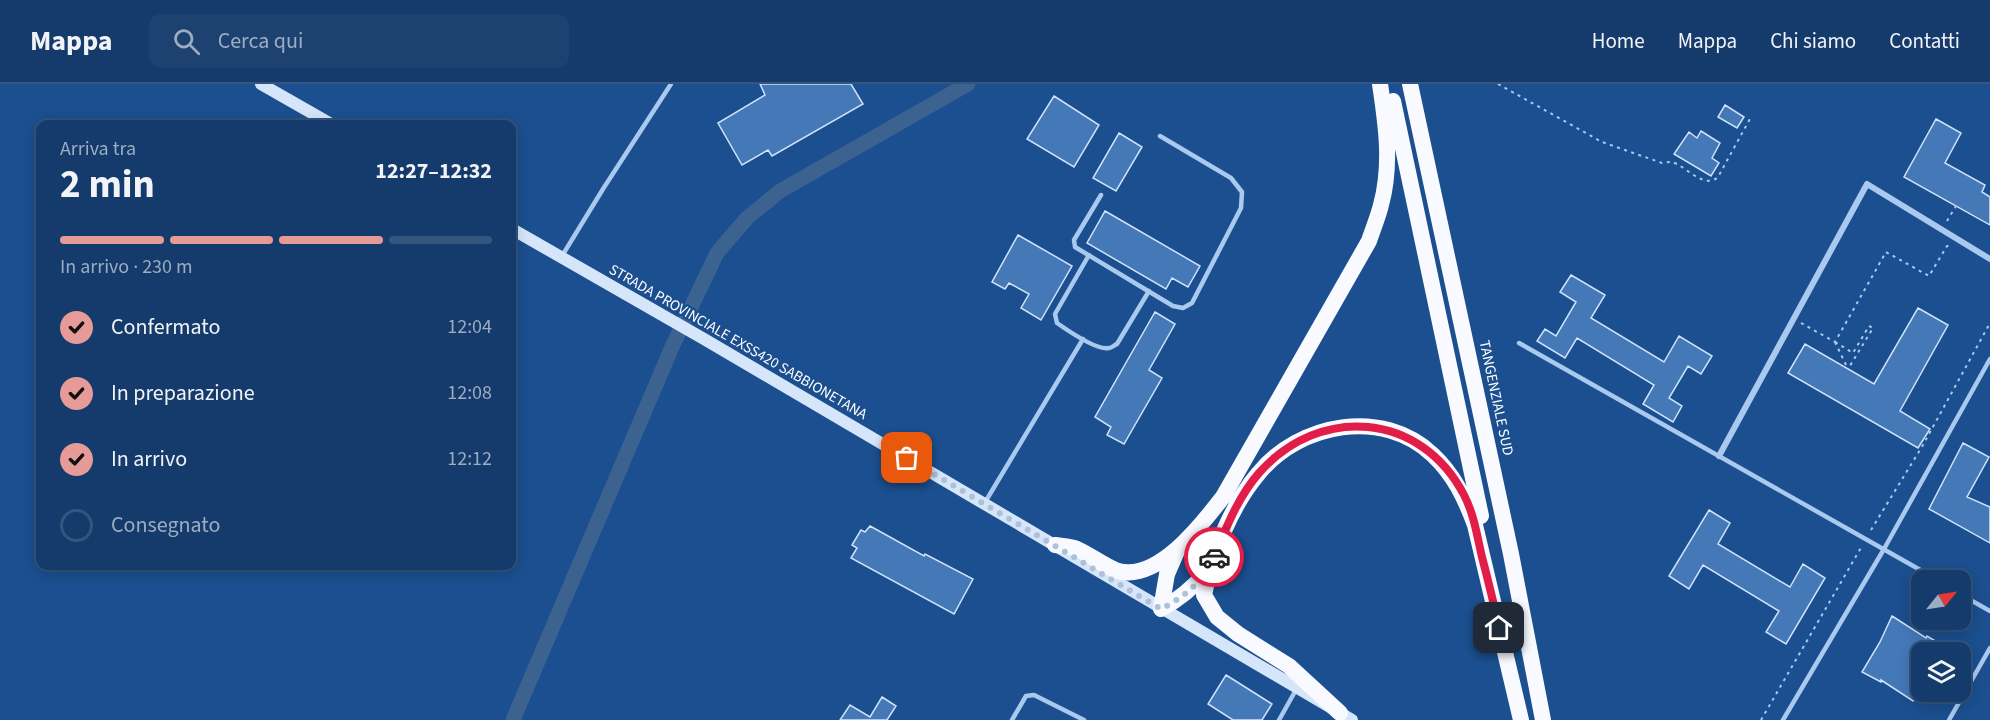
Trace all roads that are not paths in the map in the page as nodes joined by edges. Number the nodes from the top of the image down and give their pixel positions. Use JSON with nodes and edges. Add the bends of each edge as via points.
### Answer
{"nodes":[{"id":1,"x":261,"y":84,"type":"edge"},
{"id":2,"x":671,"y":84,"type":"edge"},
{"id":3,"x":1380,"y":84,"type":"edge"},
{"id":4,"x":1389,"y":84,"type":"edge"},
{"id":5,"x":1410,"y":84,"type":"edge"},
{"id":6,"x":324,"y":120,"type":"edge"},
{"id":7,"x":1160,"y":136,"type":"dead end"},
{"id":8,"x":1101,"y":195,"type":"dead end"},
{"id":9,"x":516,"y":231,"type":"edge"},
{"id":10,"x":1089,"y":255,"type":"junction"},
{"id":11,"x":561,"y":257,"type":"junction"},
{"id":12,"x":1990,"y":259,"type":"edge"},
{"id":13,"x":1149,"y":291,"type":"junction"},
{"id":14,"x":1083,"y":339,"type":"junction"},
{"id":15,"x":1519,"y":343,"type":"dead end"},
{"id":16,"x":1990,"y":359,"type":"edge"},
{"id":17,"x":1719,"y":456,"type":"junction"},
{"id":18,"x":984,"y":504,"type":"junction"},
{"id":19,"x":1055,"y":545,"type":"junction"},
{"id":20,"x":1178,"y":549,"type":"junction"},
{"id":21,"x":1884,"y":549,"type":"junction"},
{"id":22,"x":1486,"y":558,"type":"junction"},
{"id":23,"x":1209,"y":568,"type":"junction"},
{"id":24,"x":1921,"y":570,"type":"edge"},
{"id":25,"x":1971,"y":600,"type":"edge"},
{"id":26,"x":1161,"y":609,"type":"junction"},
{"id":27,"x":1990,"y":611,"type":"edge"},
{"id":28,"x":1990,"y":648,"type":"edge"},
{"id":29,"x":1297,"y":688,"type":"junction"},
{"id":30,"x":1346,"y":716,"type":"edge"},
{"id":31,"x":1012,"y":720,"type":"edge"},
{"id":32,"x":1084,"y":720,"type":"edge"},
{"id":33,"x":1279,"y":720,"type":"edge"},
{"id":34,"x":1522,"y":720,"type":"edge"},
{"id":35,"x":1543,"y":720,"type":"edge"},
{"id":36,"x":1783,"y":720,"type":"edge"},
{"id":37,"x":1949,"y":720,"type":"edge"}],
"edges":[{"from":1,"to":6,"type":"main road"},
{"from":2,"to":11,"type":"lane"},
{"from":3,"to":20,"type":"highway","via":[[1388,147],[1387,174],[1369,241],[1223,497]]},
{"from":4,"to":22,"type":"highway"},
{"from":5,"to":35,"type":"highway","name":"TANGENZIALE SUD"},
{"from":7,"to":13,"type":"lane","via":[[1231,178],[1243,200],[1192,303],[1183,308],[1173,306]]},
{"from":8,"to":10,"type":"lane","via":[[1074,240],[1076,247]]},
{"from":9,"to":11,"type":"main road","name":"STRADA PROVINCIALE EXSS420 SABBIONETANA"},
{"from":10,"to":13,"type":"lane"},
{"from":10,"to":14,"type":"lane","via":[[1055,314],[1057,323]]},
{"from":11,"to":18,"type":"main road","name":"STRADA PROVINCIALE EXSS420 SABBIONETANA"},
{"from":12,"to":17,"type":"street","via":[[1867,184]]},
{"from":13,"to":14,"type":"lane","via":[[1117,344],[1100,348]]},
{"from":14,"to":18,"type":"lane"},
{"from":15,"to":17,"type":"lane"},
{"from":16,"to":21,"type":"lane"},
{"from":17,"to":21,"type":"lane"},
{"from":18,"to":19,"type":"main road","name":"STRADA PROVINCIALE EXSS420 SABBIONETANA"},
{"from":19,"to":20,"type":"highway","via":[[1075,548],[1118,570],[1135,572]]},
{"from":19,"to":26,"type":"main road","name":"STRADA PROVINCIALE EXSS420 SABBIONETANA"},
{"from":20,"to":26,"type":"highway","via":[[1167,574]]},
{"from":21,"to":24,"type":"lane"},
{"from":21,"to":36,"type":"lane"},
{"from":22,"to":23,"type":"highway","via":[[1465,496],[1432,453],[1389,429],[1365,426],[1321,431],[1299,440],[1258,473],[1237,506]]},
{"from":22,"to":34,"type":"highway"},
{"from":23,"to":26,"type":"highway","via":[[1194,587]]},
{"from":23,"to":30,"type":"highway","via":[[1204,595],[1217,617],[1289,666]]},
{"from":25,"to":27,"type":"lane"},
{"from":26,"to":29,"type":"main road","name":"STRADA PROVINCIALE EXSS420 SABBIONETANA"},
{"from":28,"to":37,"type":"lane"},
{"from":29,"to":30,"type":"main road","name":"STRADA PROVINCIALE EXSS420 SABBIONETANA"},
{"from":29,"to":33,"type":"lane"},
{"from":31,"to":32,"type":"lane","via":[[1026,696],[1034,695]]}]}
